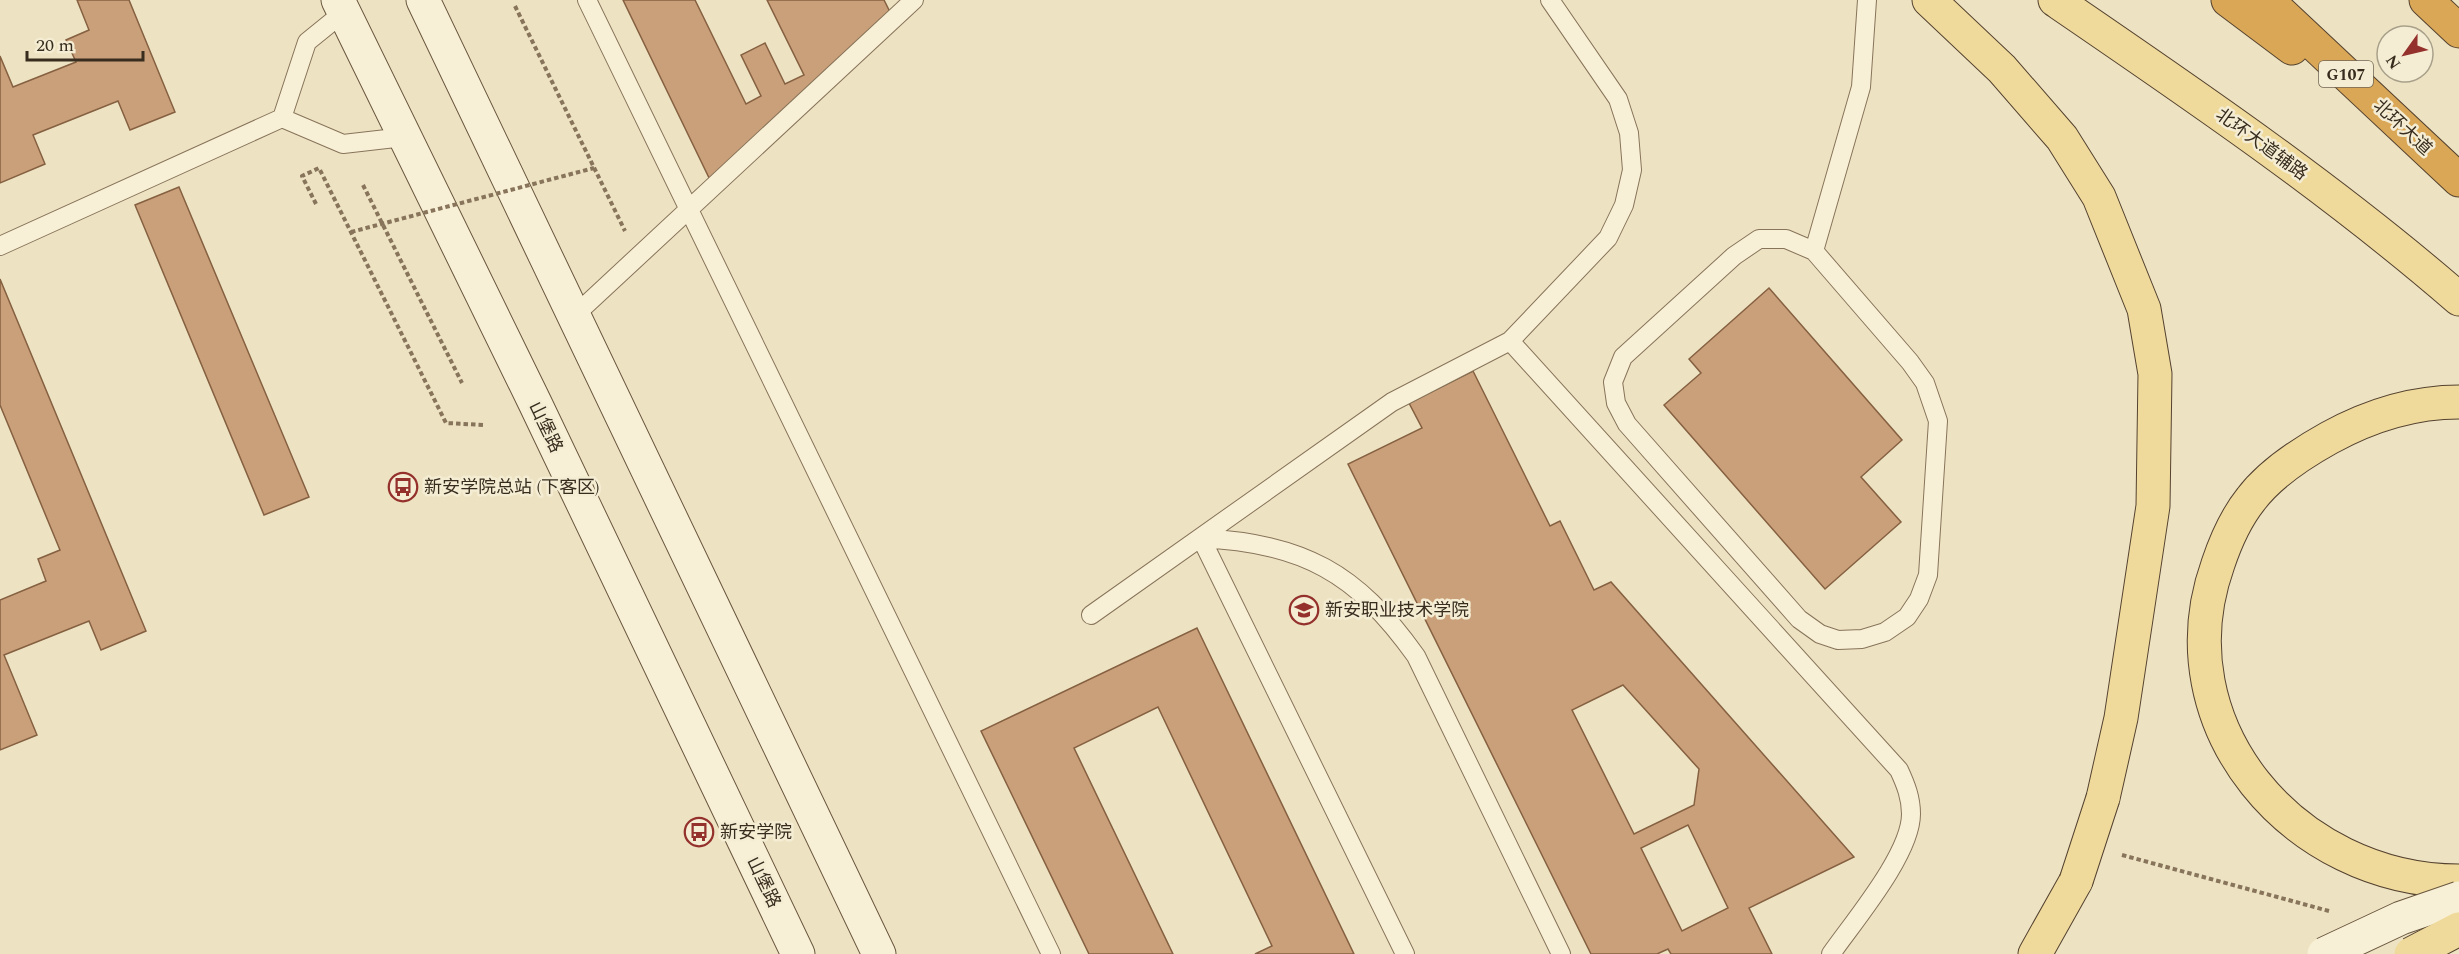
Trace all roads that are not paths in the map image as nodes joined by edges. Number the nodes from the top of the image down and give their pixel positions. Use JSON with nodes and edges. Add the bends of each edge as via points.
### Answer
{"nodes":[{"id":1,"x":423,"y":0,"type":"edge"},
{"id":2,"x":587,"y":0,"type":"edge"},
{"id":3,"x":914,"y":0,"type":"edge"},
{"id":4,"x":1550,"y":0,"type":"edge"},
{"id":5,"x":1867,"y":0,"type":"edge"},
{"id":6,"x":1929,"y":0,"type":"edge"},
{"id":7,"x":2055,"y":0,"type":"edge"},
{"id":8,"x":2228,"y":0,"type":"edge"},
{"id":9,"x":2267,"y":0,"type":"edge"},
{"id":10,"x":2426,"y":0,"type":"edge"},
{"id":11,"x":341,"y":6,"type":"edge"},
{"id":12,"x":2459,"y":31,"type":"edge"},
{"id":13,"x":282,"y":118,"type":"junction"},
{"id":14,"x":404,"y":137,"type":"junction"},
{"id":15,"x":2425,"y":148,"type":"junction"},
{"id":16,"x":2459,"y":180,"type":"edge"},
{"id":17,"x":687,"y":211,"type":"junction"},
{"id":18,"x":0,"y":246,"type":"edge"},
{"id":19,"x":1814,"y":251,"type":"junction"},
{"id":20,"x":2459,"y":299,"type":"edge"},
{"id":21,"x":574,"y":316,"type":"junction"},
{"id":22,"x":1510,"y":341,"type":"junction"},
{"id":23,"x":2459,"y":402,"type":"edge"},
{"id":24,"x":1201,"y":538,"type":"junction"},
{"id":25,"x":1091,"y":615,"type":"dead end"},
{"id":26,"x":2459,"y":881,"type":"edge"},
{"id":27,"x":2459,"y":898,"type":"edge"},
{"id":28,"x":2459,"y":929,"type":"edge"},
{"id":29,"x":798,"y":954,"type":"edge"},
{"id":30,"x":879,"y":954,"type":"edge"},
{"id":31,"x":1051,"y":954,"type":"edge"},
{"id":32,"x":1406,"y":954,"type":"edge"},
{"id":33,"x":1561,"y":954,"type":"edge"},
{"id":34,"x":1831,"y":954,"type":"edge"},
{"id":35,"x":2035,"y":954,"type":"edge"},
{"id":36,"x":2324,"y":954,"type":"edge"},
{"id":37,"x":2411,"y":954,"type":"edge"}],
"edges":[{"from":1,"to":21,"type":"main road"},
{"from":2,"to":17,"type":"lane"},
{"from":3,"to":17,"type":"lane"},
{"from":4,"to":22,"type":"lane","via":[[1618,99],[1629,133],[1632,170],[1624,205],[1608,238]]},
{"from":5,"to":19,"type":"lane","via":[[1862,87]]},
{"from":6,"to":35,"type":"main road","bridge":true,"via":[[2002,69],[2062,138],[2098,197],[2144,309],[2155,374],[2153,506],[2121,718],[2103,798],[2076,882]]},
{"from":7,"to":20,"type":"main road","name":"北环大道辅路","via":[[2227,117],[2380,231]]},
{"from":8,"to":15,"type":"highway"},
{"from":9,"to":15,"type":"highway","name":"北环大道","number":"G107"},
{"from":10,"to":12,"type":"highway"},
{"from":11,"to":13,"type":"lane","via":[[308,42]]},
{"from":11,"to":14,"type":"main road","name":"山堡路"},
{"from":13,"to":14,"type":"lane","via":[[343,144]]},
{"from":13,"to":18,"type":"lane"},
{"from":14,"to":29,"type":"main road","name":"山堡路"},
{"from":15,"to":16,"type":"highway","name":"北环大道","number":"G107"},
{"from":17,"to":21,"type":"lane"},
{"from":17,"to":31,"type":"lane"},
{"from":19,"to":19,"type":"lane","via":[[1786,239],[1759,239],[1734,256],[1623,357],[1613,382],[1616,403],[1627,424],[1799,619],[1829,637],[1862,639],[1885,632],[1907,617],[1928,575],[1938,421],[1925,383],[1910,362]]},
{"from":21,"to":30,"type":"main road"},
{"from":22,"to":24,"type":"lane","via":[[1392,402]]},
{"from":22,"to":34,"type":"lane","via":[[1899,770],[1909,792],[1907,840]]},
{"from":23,"to":26,"type":"main road","via":[[2418,405],[2348,428],[2313,447],[2252,498],[2233,525],[2209,589],[2204,658],[2211,698],[2224,736],[2263,793],[2292,822],[2341,854],[2368,864],[2435,881]]},
{"from":24,"to":25,"type":"lane"},
{"from":24,"to":32,"type":"lane"},
{"from":24,"to":33,"type":"lane","via":[[1244,541],[1285,550],[1325,567],[1360,591],[1391,621],[1416,656]]},
{"from":27,"to":36,"type":"main road","bridge":true,"via":[[2401,918]]},
{"from":28,"to":37,"type":"main road","bridge":true}]}
